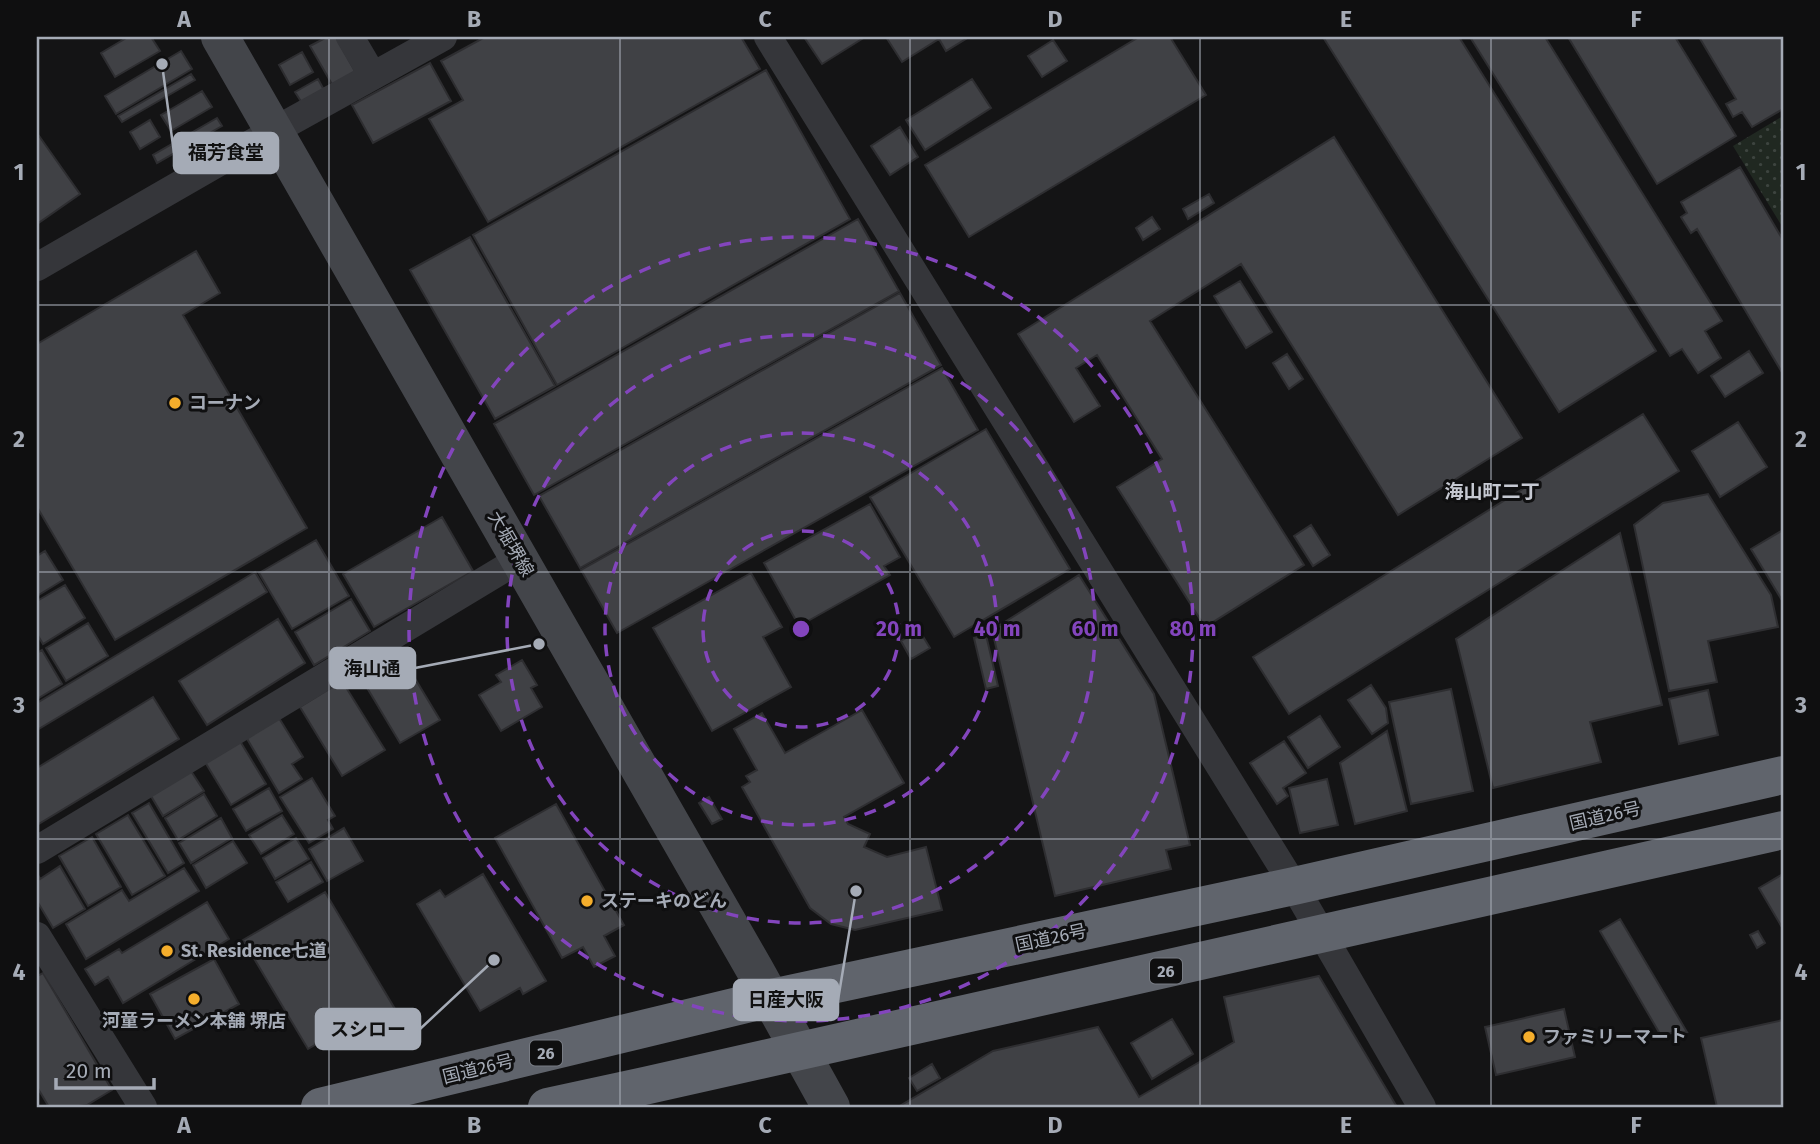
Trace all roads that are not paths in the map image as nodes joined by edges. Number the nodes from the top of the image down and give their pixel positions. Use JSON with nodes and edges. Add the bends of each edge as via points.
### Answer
{"nodes":[{"id":1,"x":220,"y":37,"type":"edge"},
{"id":2,"x":350,"y":37,"type":"edge"},
{"id":3,"x":443,"y":37,"type":"edge"},
{"id":4,"x":768,"y":37,"type":"edge"},
{"id":5,"x":373,"y":76,"type":"junction"},
{"id":6,"x":274,"y":131,"type":"junction"},
{"id":7,"x":37,"y":267,"type":"edge"},
{"id":8,"x":520,"y":559,"type":"junction"},
{"id":9,"x":1783,"y":775,"type":"edge"},
{"id":10,"x":1783,"y":830,"type":"edge"},
{"id":11,"x":37,"y":850,"type":"edge"},
{"id":12,"x":1294,"y":886,"type":"junction"},
{"id":13,"x":37,"y":936,"type":"edge"},
{"id":14,"x":1322,"y":936,"type":"junction"},
{"id":15,"x":771,"y":998,"type":"junction"},
{"id":16,"x":800,"y":1052,"type":"junction"},
{"id":17,"x":143,"y":1107,"type":"edge"},
{"id":18,"x":320,"y":1107,"type":"edge"},
{"id":19,"x":547,"y":1107,"type":"edge"},
{"id":20,"x":831,"y":1107,"type":"edge"},
{"id":21,"x":1422,"y":1107,"type":"edge"}],
"edges":[{"from":1,"to":6,"type":"main road","name":"大堀堺線"},
{"from":2,"to":5,"type":"street"},
{"from":3,"to":5,"type":"street"},
{"from":4,"to":12,"type":"street"},
{"from":5,"to":6,"type":"street"},
{"from":6,"to":7,"type":"street"},
{"from":6,"to":8,"type":"main road","name":"大堀堺線"},
{"from":8,"to":11,"type":"street"},
{"from":8,"to":15,"type":"main road","name":"大堀堺線"},
{"from":9,"to":12,"type":"highway","name":"国道26号","number":"26"},
{"from":10,"to":14,"type":"highway","number":"26"},
{"from":12,"to":14,"type":"street"},
{"from":12,"to":15,"type":"highway","name":"国道26号","number":"26"},
{"from":13,"to":17,"type":"street"},
{"from":14,"to":16,"type":"highway","number":"26"},
{"from":14,"to":21,"type":"street"},
{"from":15,"to":16,"type":"main road","name":"大堀堺線"},
{"from":15,"to":18,"type":"highway","name":"国道26号","number":"26"},
{"from":16,"to":19,"type":"highway","number":"26"},
{"from":16,"to":20,"type":"main road","name":"大堀堺線"}]}
